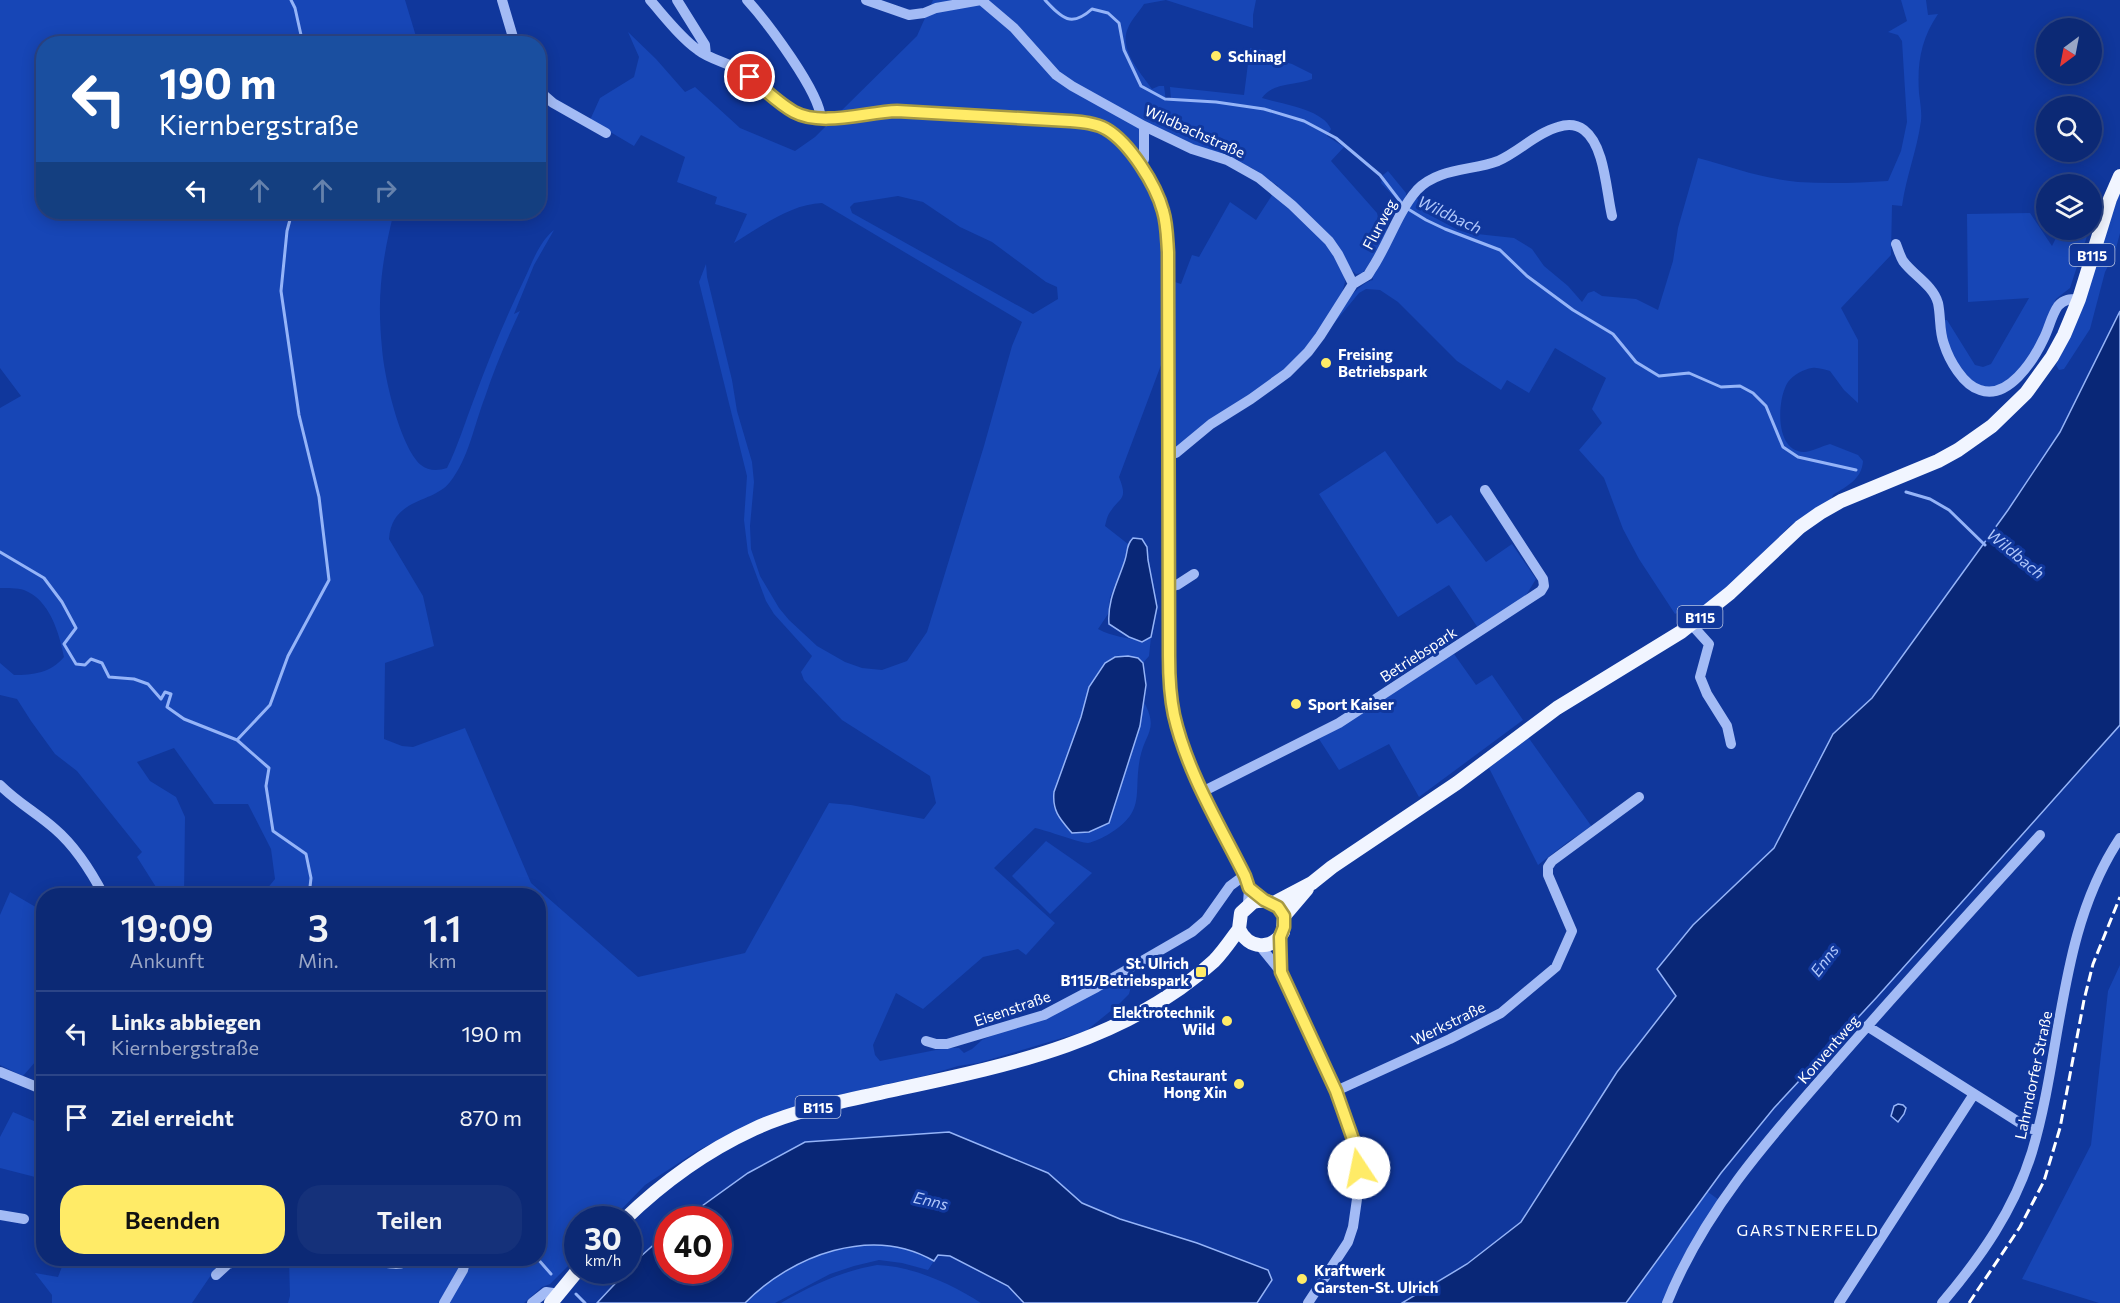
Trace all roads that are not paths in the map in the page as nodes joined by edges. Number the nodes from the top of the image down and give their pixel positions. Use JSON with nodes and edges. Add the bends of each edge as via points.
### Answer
{"nodes":[{"id":1,"x":502,"y":0,"type":"edge"},
{"id":2,"x":650,"y":0,"type":"edge"},
{"id":3,"x":677,"y":0,"type":"edge"},
{"id":4,"x":747,"y":0,"type":"edge"},
{"id":5,"x":866,"y":0,"type":"edge"},
{"id":6,"x":981,"y":0,"type":"edge"},
{"id":7,"x":513,"y":36,"type":"edge"},
{"id":8,"x":706,"y":55,"type":"junction"},
{"id":9,"x":546,"y":96,"type":"edge"},
{"id":10,"x":821,"y":119,"type":"junction"},
{"id":11,"x":1144,"y":126,"type":"junction"},
{"id":12,"x":606,"y":133,"type":"dead end"},
{"id":13,"x":1141,"y":167,"type":"junction"},
{"id":14,"x":2120,"y":176,"type":"edge"},
{"id":15,"x":1612,"y":216,"type":"dead end"},
{"id":16,"x":1896,"y":244,"type":"dead end"},
{"id":17,"x":1353,"y":284,"type":"junction"},
{"id":18,"x":2079,"y":298,"type":"junction"},
{"id":19,"x":1168,"y":455,"type":"junction"},
{"id":20,"x":1485,"y":490,"type":"dead end"},
{"id":21,"x":1194,"y":574,"type":"dead end"},
{"id":22,"x":1168,"y":587,"type":"junction"},
{"id":23,"x":1691,"y":624,"type":"junction"},
{"id":24,"x":1731,"y":744,"type":"dead end"},
{"id":25,"x":0,"y":785,"type":"edge"},
{"id":26,"x":1202,"y":792,"type":"junction"},
{"id":27,"x":1639,"y":797,"type":"dead end"},
{"id":28,"x":2040,"y":835,"type":"dead end"},
{"id":29,"x":2120,"y":838,"type":"edge"},
{"id":30,"x":1245,"y":876,"type":"junction"},
{"id":31,"x":1312,"y":883,"type":"junction"},
{"id":32,"x":100,"y":888,"type":"edge"},
{"id":33,"x":1249,"y":888,"type":"junction"},
{"id":34,"x":1269,"y":902,"type":"junction"},
{"id":35,"x":1248,"y":904,"type":"junction"},
{"id":36,"x":1284,"y":916,"type":"junction"},
{"id":37,"x":1239,"y":929,"type":"junction"},
{"id":38,"x":1280,"y":937,"type":"junction"},
{"id":39,"x":1255,"y":944,"type":"junction"},
{"id":40,"x":1215,"y":960,"type":"junction"},
{"id":41,"x":1281,"y":972,"type":"junction"},
{"id":42,"x":1867,"y":1026,"type":"junction"},
{"id":43,"x":926,"y":1041,"type":"dead end"},
{"id":44,"x":0,"y":1072,"type":"edge"},
{"id":45,"x":36,"y":1087,"type":"edge"},
{"id":46,"x":1336,"y":1091,"type":"junction"},
{"id":47,"x":1974,"y":1094,"type":"junction"},
{"id":48,"x":2037,"y":1130,"type":"junction"},
{"id":49,"x":638,"y":1206,"type":"edge"},
{"id":50,"x":0,"y":1215,"type":"edge"},
{"id":51,"x":24,"y":1220,"type":"dead end"},
{"id":52,"x":226,"y":1266,"type":"edge"},
{"id":53,"x":463,"y":1266,"type":"edge"},
{"id":54,"x":216,"y":1275,"type":"dead end"},
{"id":55,"x":566,"y":1284,"type":"edge"},
{"id":56,"x":554,"y":1299,"type":"edge"},
{"id":57,"x":444,"y":1303,"type":"edge"},
{"id":58,"x":532,"y":1303,"type":"edge"},
{"id":59,"x":1308,"y":1303,"type":"edge"},
{"id":60,"x":1667,"y":1303,"type":"edge"},
{"id":61,"x":1839,"y":1303,"type":"edge"},
{"id":62,"x":1942,"y":1303,"type":"edge"}],
"edges":[{"from":1,"to":7,"type":"street"},
{"from":2,"to":8,"type":"street","via":[[687,41]]},
{"from":3,"to":8,"type":"street","via":[[705,45]]},
{"from":4,"to":10,"type":"street","via":[[766,20],[806,84]]},
{"from":5,"to":6,"type":"street","via":[[916,15]]},
{"from":6,"to":11,"type":"street","name":"Wildbachstraße","via":[[1014,28],[1056,75]]},
{"from":8,"to":10,"type":"street","via":[[739,69],[795,112]]},
{"from":9,"to":12,"type":"street"},
{"from":10,"to":13,"type":"street","via":[[897,111],[1084,122],[1115,136]]},
{"from":11,"to":13,"type":"street"},
{"from":11,"to":17,"type":"street","name":"Wildbachstraße","via":[[1192,149],[1227,160],[1259,178],[1329,241]]},
{"from":13,"to":19,"type":"street","via":[[1159,198],[1166,226]]},
{"from":14,"to":18,"type":"main road","number":"B115"},
{"from":15,"to":17,"type":"street","name":"Flurweg","via":[[1596,146],[1585,130],[1570,124],[1553,128],[1497,161],[1427,182],[1401,213],[1368,275]]},
{"from":16,"to":18,"type":"street","via":[[1903,261],[1938,303],[1944,345],[1951,359],[1966,381],[1985,392],[2001,390],[2013,382],[2043,340],[2056,308],[2068,299]]},
{"from":17,"to":19,"type":"street","name":"Flurweg","via":[[1298,363],[1274,384]]},
{"from":18,"to":23,"type":"main road","number":"B115","via":[[2040,375],[1992,426],[1938,461],[1820,513]]},
{"from":19,"to":22,"type":"street"},
{"from":20,"to":26,"type":"street","name":"Betriebspark","via":[[1543,579],[1541,591],[1339,723]]},
{"from":21,"to":22,"type":"street"},
{"from":22,"to":26,"type":"street","via":[[1171,698],[1179,733]]},
{"from":23,"to":24,"type":"street","via":[[1709,644],[1700,677],[1727,726]]},
{"from":23,"to":31,"type":"main road","number":"B115","via":[[1557,708]]},
{"from":25,"to":32,"type":"street","via":[[61,835],[89,868]]},
{"from":26,"to":30,"type":"street"},
{"from":27,"to":46,"type":"street","name":"Werkstraße","via":[[1548,867],[1572,931],[1556,967],[1490,1020]]},
{"from":28,"to":42,"type":"street","name":"Konventweg"},
{"from":29,"to":48,"type":"street","name":"Lahrndorfer Straße","via":[[2082,916]]},
{"from":30,"to":33,"type":"street"},
{"from":30,"to":43,"type":"street","name":"Eisenstraße","via":[[1230,886],[1206,920],[1192,932],[1064,1006],[958,1041]]},
{"from":31,"to":34,"type":"main road","number":"B115"},
{"from":31,"to":36,"type":"main road","number":"B115"},
{"from":33,"to":34,"type":"street"},
{"from":33,"to":35,"type":"street"},
{"from":34,"to":35,"type":"main road","number":"B115"},
{"from":34,"to":36,"type":"main road"},
{"from":35,"to":37,"type":"main road","number":"B115","via":[[1239,918]]},
{"from":36,"to":38,"type":"main road","number":"B115"},
{"from":37,"to":39,"type":"main road"},
{"from":37,"to":40,"type":"main road","number":"B115"},
{"from":38,"to":39,"type":"main road","number":"B115","via":[[1271,944]]},
{"from":38,"to":41,"type":"street"},
{"from":39,"to":40,"type":"main road","number":"B115"},
{"from":39,"to":41,"type":"street"},
{"from":40,"to":49,"type":"main road","number":"B115","via":[[1155,1004],[1076,1042],[1013,1063],[820,1106],[755,1129],[699,1158]]},
{"from":41,"to":46,"type":"street"},
{"from":42,"to":47,"type":"street"},
{"from":42,"to":60,"type":"street","name":"Konventweg","via":[[1740,1175],[1700,1235]]},
{"from":44,"to":45,"type":"street"},
{"from":46,"to":59,"type":"street","via":[[1355,1145],[1359,1180],[1351,1236]]},
{"from":47,"to":48,"type":"street"},
{"from":47,"to":61,"type":"street"},
{"from":48,"to":62,"type":"street","name":"Lahrndorfer Straße","via":[[2021,1182],[2000,1226]]},
{"from":50,"to":51,"type":"street"},
{"from":52,"to":54,"type":"street"},
{"from":53,"to":57,"type":"street"},
{"from":55,"to":56,"type":"main road"},
{"from":56,"to":58,"type":"street","via":[[553,1293],[546,1292]]}]}
